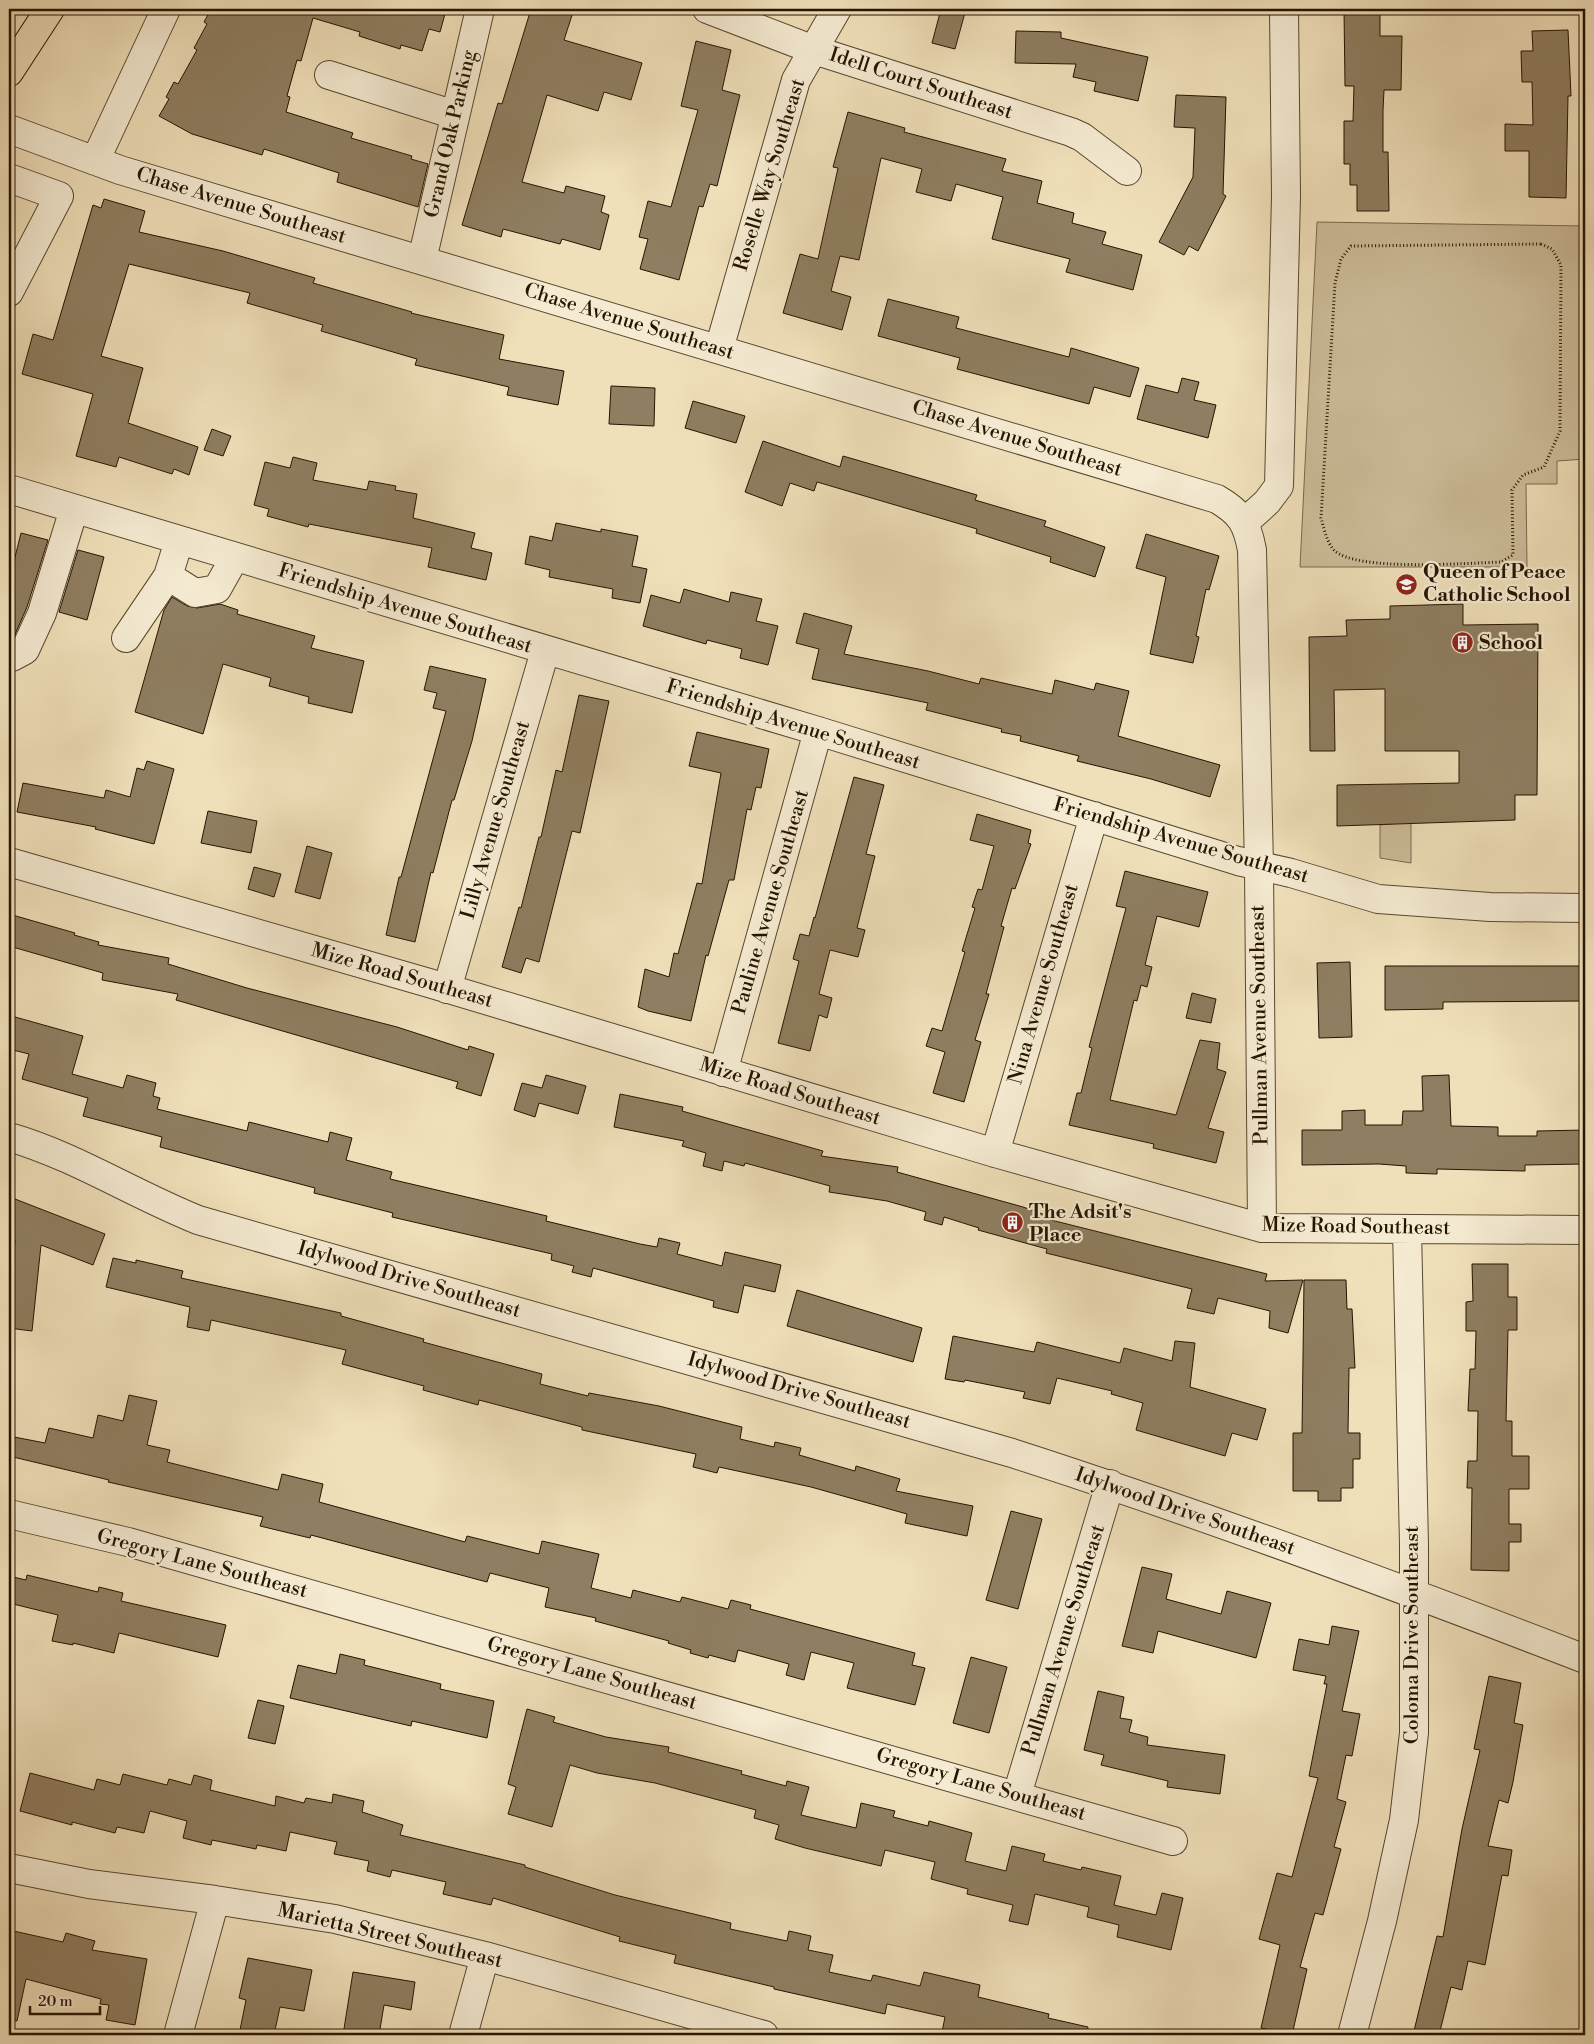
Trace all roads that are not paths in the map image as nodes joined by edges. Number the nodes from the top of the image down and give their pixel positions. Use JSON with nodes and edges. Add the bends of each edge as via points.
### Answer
{"nodes":[{"id":1,"x":50,"y":9,"type":"edge"},
{"id":2,"x":166,"y":9,"type":"edge"},
{"id":3,"x":480,"y":9,"type":"edge"},
{"id":4,"x":707,"y":9,"type":"edge"},
{"id":5,"x":837,"y":9,"type":"edge"},
{"id":6,"x":1284,"y":9,"type":"edge"},
{"id":7,"x":814,"y":50,"type":"junction"},
{"id":8,"x":9,"y":72,"type":"edge"},
{"id":9,"x":329,"y":75,"type":"dead end"},
{"id":10,"x":455,"y":115,"type":"junction"},
{"id":11,"x":9,"y":129,"type":"edge"},
{"id":12,"x":53,"y":146,"type":"junction"},
{"id":13,"x":95,"y":161,"type":"junction"},
{"id":14,"x":1127,"y":171,"type":"dead end"},
{"id":15,"x":21,"y":182,"type":"edge"},
{"id":16,"x":422,"y":260,"type":"junction"},
{"id":17,"x":9,"y":292,"type":"edge"},
{"id":18,"x":719,"y":349,"type":"junction"},
{"id":19,"x":9,"y":489,"type":"edge"},
{"id":20,"x":74,"y":509,"type":"junction"},
{"id":21,"x":1244,"y":522,"type":"junction"},
{"id":22,"x":179,"y":541,"type":"junction"},
{"id":23,"x":235,"y":557,"type":"junction"},
{"id":24,"x":168,"y":576,"type":"junction"},
{"id":25,"x":126,"y":638,"type":"dead end"},
{"id":26,"x":545,"y":651,"type":"junction"},
{"id":27,"x":9,"y":657,"type":"edge"},
{"id":28,"x":818,"y":731,"type":"junction"},
{"id":29,"x":1094,"y":816,"type":"junction"},
{"id":30,"x":9,"y":862,"type":"edge"},
{"id":31,"x":1259,"y":867,"type":"junction"},
{"id":32,"x":1585,"y":908,"type":"edge"},
{"id":33,"x":447,"y":989,"type":"junction"},
{"id":34,"x":723,"y":1072,"type":"junction"},
{"id":35,"x":9,"y":1137,"type":"edge"},
{"id":36,"x":995,"y":1153,"type":"junction"},
{"id":37,"x":1262,"y":1228,"type":"junction"},
{"id":38,"x":1408,"y":1229,"type":"junction"},
{"id":39,"x":1585,"y":1230,"type":"edge"},
{"id":40,"x":1110,"y":1484,"type":"junction"},
{"id":41,"x":9,"y":1514,"type":"edge"},
{"id":42,"x":1414,"y":1594,"type":"junction"},
{"id":43,"x":1585,"y":1659,"type":"edge"},
{"id":44,"x":1017,"y":1795,"type":"junction"},
{"id":45,"x":1173,"y":1841,"type":"dead end"},
{"id":46,"x":9,"y":1868,"type":"edge"},
{"id":47,"x":215,"y":1900,"type":"junction"},
{"id":48,"x":485,"y":1956,"type":"junction"},
{"id":49,"x":178,"y":2035,"type":"edge"},
{"id":50,"x":463,"y":2035,"type":"edge"},
{"id":51,"x":760,"y":2035,"type":"edge"},
{"id":52,"x":1352,"y":2035,"type":"edge"}],
"edges":[{"from":1,"to":8,"type":"main road"},
{"from":2,"to":13,"type":"street"},
{"from":3,"to":10,"type":"street","name":"Grand Oak Parking"},
{"from":4,"to":7,"type":"street","name":"Idell Court Southeast"},
{"from":5,"to":7,"type":"street","name":"Roselle Way Southeast"},
{"from":6,"to":21,"type":"street","via":[[1286,196],[1279,486],[1267,502]]},
{"from":7,"to":14,"type":"street","name":"Idell Court Southeast","via":[[1071,132]]},
{"from":7,"to":18,"type":"street","name":"Roselle Way Southeast","via":[[796,80]]},
{"from":9,"to":10,"type":"street"},
{"from":10,"to":16,"type":"street","name":"Grand Oak Parking"},
{"from":11,"to":12,"type":"street","name":"Chase Avenue Southeast"},
{"from":12,"to":13,"type":"street","name":"Chase Avenue Southeast"},
{"from":12,"to":15,"type":"street"},
{"from":13,"to":16,"type":"street","name":"Chase Avenue Southeast"},
{"from":15,"to":17,"type":"street","via":[[59,196]]},
{"from":16,"to":18,"type":"street","name":"Chase Avenue Southeast"},
{"from":18,"to":21,"type":"street","name":"Chase Avenue Southeast","via":[[1216,499],[1232,508]]},
{"from":19,"to":20,"type":"street","name":"Friendship Avenue Southeast"},
{"from":20,"to":22,"type":"street","name":"Friendship Avenue Southeast"},
{"from":20,"to":27,"type":"street","via":[[42,613],[25,650]]},
{"from":21,"to":31,"type":"street","name":"Pullman Avenue Southeast","via":[[1252,550]]},
{"from":22,"to":23,"type":"street","name":"Friendship Avenue Southeast"},
{"from":22,"to":24,"type":"street"},
{"from":23,"to":24,"type":"street","via":[[217,589],[195,593]]},
{"from":23,"to":26,"type":"street","name":"Friendship Avenue Southeast"},
{"from":24,"to":25,"type":"street"},
{"from":26,"to":28,"type":"street","name":"Friendship Avenue Southeast"},
{"from":26,"to":33,"type":"street","name":"Lilly Avenue Southeast"},
{"from":28,"to":29,"type":"street","name":"Friendship Avenue Southeast"},
{"from":28,"to":34,"type":"street","name":"Pauline Avenue Southeast"},
{"from":29,"to":31,"type":"street","name":"Friendship Avenue Southeast"},
{"from":29,"to":36,"type":"street","name":"Nina Avenue Southeast"},
{"from":30,"to":33,"type":"street","name":"Mize Road Southeast"},
{"from":31,"to":32,"type":"street","name":"Friendship Avenue Southeast","via":[[1378,899],[1490,907]]},
{"from":31,"to":37,"type":"street","name":"Pullman Avenue Southeast"},
{"from":33,"to":34,"type":"street","name":"Mize Road Southeast"},
{"from":34,"to":36,"type":"street","name":"Mize Road Southeast"},
{"from":35,"to":40,"type":"street","name":"Idylwood Drive Southeast","via":[[73,1160],[142,1196],[198,1220],[827,1398]]},
{"from":36,"to":37,"type":"street","name":"Mize Road Southeast"},
{"from":37,"to":38,"type":"street","name":"Mize Road Southeast"},
{"from":38,"to":39,"type":"street","name":"Mize Road Southeast"},
{"from":38,"to":42,"type":"street","name":"Coloma Drive Southeast"},
{"from":40,"to":42,"type":"street","name":"Idylwood Drive Southeast"},
{"from":40,"to":44,"type":"street","name":"Pullman Avenue Southeast"},
{"from":41,"to":44,"type":"street","name":"Gregory Lane Southeast","via":[[128,1542]]},
{"from":42,"to":43,"type":"street","name":"Idylwood Drive Southeast"},
{"from":42,"to":52,"type":"street","name":"Coloma Drive Southeast","via":[[1414,1733],[1404,1820]]},
{"from":44,"to":45,"type":"street","name":"Gregory Lane Southeast"},
{"from":46,"to":47,"type":"street","name":"Marietta Street Southeast","via":[[89,1884]]},
{"from":47,"to":48,"type":"street","name":"Marietta Street Southeast","via":[[335,1919]]},
{"from":47,"to":49,"type":"street"},
{"from":48,"to":50,"type":"street"},
{"from":48,"to":51,"type":"street","name":"Marietta Street Southeast"}]}
